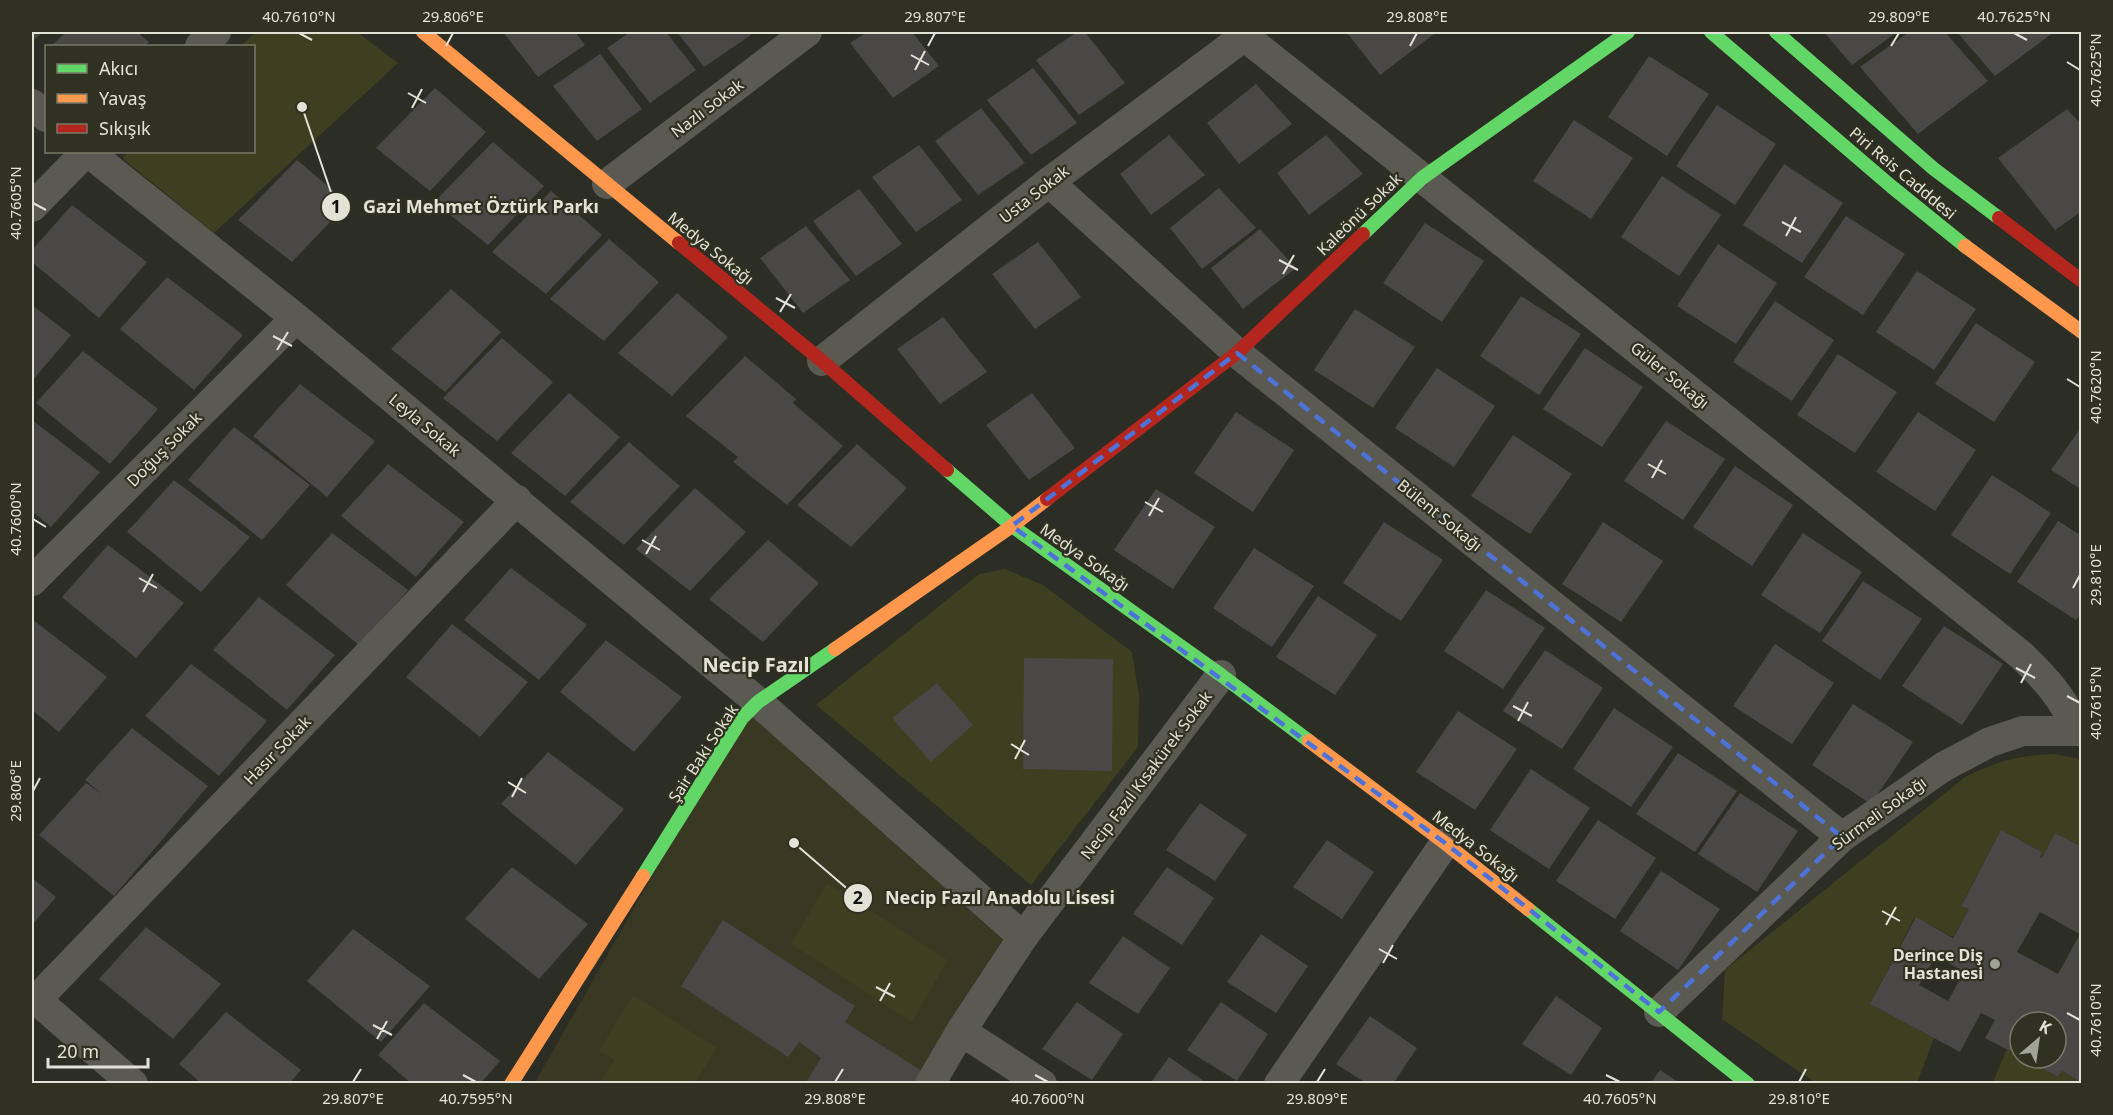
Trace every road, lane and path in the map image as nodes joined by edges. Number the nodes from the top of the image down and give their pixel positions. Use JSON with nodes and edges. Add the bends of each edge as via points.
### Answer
{"nodes":[{"id":1,"x":216,"y":32,"type":"edge"},
{"id":2,"x":423,"y":32,"type":"edge"},
{"id":3,"x":807,"y":32,"type":"edge"},
{"id":4,"x":1628,"y":32,"type":"edge"},
{"id":5,"x":1711,"y":32,"type":"edge"},
{"id":6,"x":1776,"y":32,"type":"edge"},
{"id":7,"x":1247,"y":34,"type":"edge"},
{"id":8,"x":201,"y":45,"type":"edge"},
{"id":9,"x":32,"y":104,"type":"edge"},
{"id":10,"x":45,"y":116,"type":"edge"},
{"id":11,"x":86,"y":153,"type":"edge"},
{"id":12,"x":88,"y":153,"type":"edge"},
{"id":13,"x":1422,"y":178,"type":"junction"},
{"id":14,"x":1049,"y":182,"type":"junction"},
{"id":15,"x":607,"y":184,"type":"junction"},
{"id":16,"x":32,"y":207,"type":"edge"},
{"id":17,"x":2082,"y":281,"type":"edge"},
{"id":18,"x":296,"y":318,"type":"junction"},
{"id":19,"x":2082,"y":332,"type":"edge"},
{"id":20,"x":1238,"y":353,"type":"junction"},
{"id":21,"x":822,"y":361,"type":"junction"},
{"id":22,"x":517,"y":501,"type":"junction"},
{"id":23,"x":1012,"y":526,"type":"junction"},
{"id":24,"x":32,"y":580,"type":"edge"},
{"id":25,"x":1221,"y":675,"type":"junction"},
{"id":26,"x":758,"y":702,"type":"junction"},
{"id":27,"x":2080,"y":731,"type":"edge"},
{"id":28,"x":1842,"y":837,"type":"junction"},
{"id":29,"x":1445,"y":843,"type":"junction"},
{"id":30,"x":1023,"y":937,"type":"junction"},
{"id":31,"x":34,"y":998,"type":"edge"},
{"id":32,"x":1659,"y":1012,"type":"junction"},
{"id":33,"x":961,"y":1031,"type":"junction"},
{"id":34,"x":133,"y":1083,"type":"edge"},
{"id":35,"x":511,"y":1083,"type":"edge"},
{"id":36,"x":930,"y":1083,"type":"edge"},
{"id":37,"x":1042,"y":1083,"type":"edge"},
{"id":38,"x":1279,"y":1083,"type":"edge"},
{"id":39,"x":1748,"y":1083,"type":"edge"}],
"edges":[{"from":1,"to":8,"type":"street"},
{"from":2,"to":15,"type":"street","name":"Medya Sokağı"},
{"from":3,"to":15,"type":"street","name":"Nazlı Sokak"},
{"from":4,"to":13,"type":"street","name":"Kaleönü Sokak"},
{"from":5,"to":19,"type":"street","name":"Piri Reis Cadddesi","via":[[1909,201],[2032,298]]},
{"from":6,"to":17,"type":"street","name":"Piri Reis Cadddesi","via":[[1934,169]]},
{"from":7,"to":13,"type":"street","name":"Güler Sokağı"},
{"from":7,"to":14,"type":"street","name":"Usta Sokak"},
{"from":9,"to":10,"type":"street"},
{"from":11,"to":16,"type":"street"},
{"from":12,"to":18,"type":"street","name":"Leyla Sokak"},
{"from":13,"to":20,"type":"street","name":"Kaleönü Sokak"},
{"from":13,"to":27,"type":"street","name":"Güler Sokağı","via":[[2021,655],[2049,682]]},
{"from":14,"to":20,"type":"street","name":"Bülent Sokağı"},
{"from":14,"to":21,"type":"street","name":"Usta Sokak"},
{"from":15,"to":21,"type":"street","name":"Medya Sokağı"},
{"from":18,"to":22,"type":"street","name":"Leyla Sokak"},
{"from":18,"to":24,"type":"street","name":"Doğuş Sokak"},
{"from":20,"to":23,"type":"street","name":"Kaleönü Sokak"},
{"from":20,"to":28,"type":"street","name":"Bülent Sokağı"},
{"from":21,"to":23,"type":"street","name":"Medya Sokağı"},
{"from":22,"to":26,"type":"street","name":"Leyla Sokak"},
{"from":22,"to":31,"type":"street","name":"Hasır Sokak"},
{"from":23,"to":25,"type":"street","name":"Medya Sokağı"},
{"from":23,"to":26,"type":"street","name":"Şair Baki Sokak"},
{"from":25,"to":29,"type":"street","name":"Medya Sokağı"},
{"from":25,"to":30,"type":"street","name":"Necip Fazıl Kısakürek Sokak"},
{"from":26,"to":30,"type":"street","name":"Leyla Sokak"},
{"from":26,"to":35,"type":"street","name":"Şair Baki Sokak","via":[[742,718]]},
{"from":27,"to":28,"type":"street","name":"Sürmeli Sokağı","via":[[2022,731],[1990,742],[1943,767]]},
{"from":28,"to":32,"type":"street","name":"Sürmeli Sokağı"},
{"from":29,"to":32,"type":"street","name":"Medya Sokağı"},
{"from":29,"to":38,"type":"street"},
{"from":30,"to":33,"type":"street","name":"Necip Fazıl Kısakürek Sokak"},
{"from":31,"to":34,"type":"street"},
{"from":32,"to":39,"type":"street","name":"Medya Sokağı"},
{"from":33,"to":36,"type":"street","name":"Necip Fazıl Kısakürek Sokak"},
{"from":33,"to":37,"type":"street"}]}
